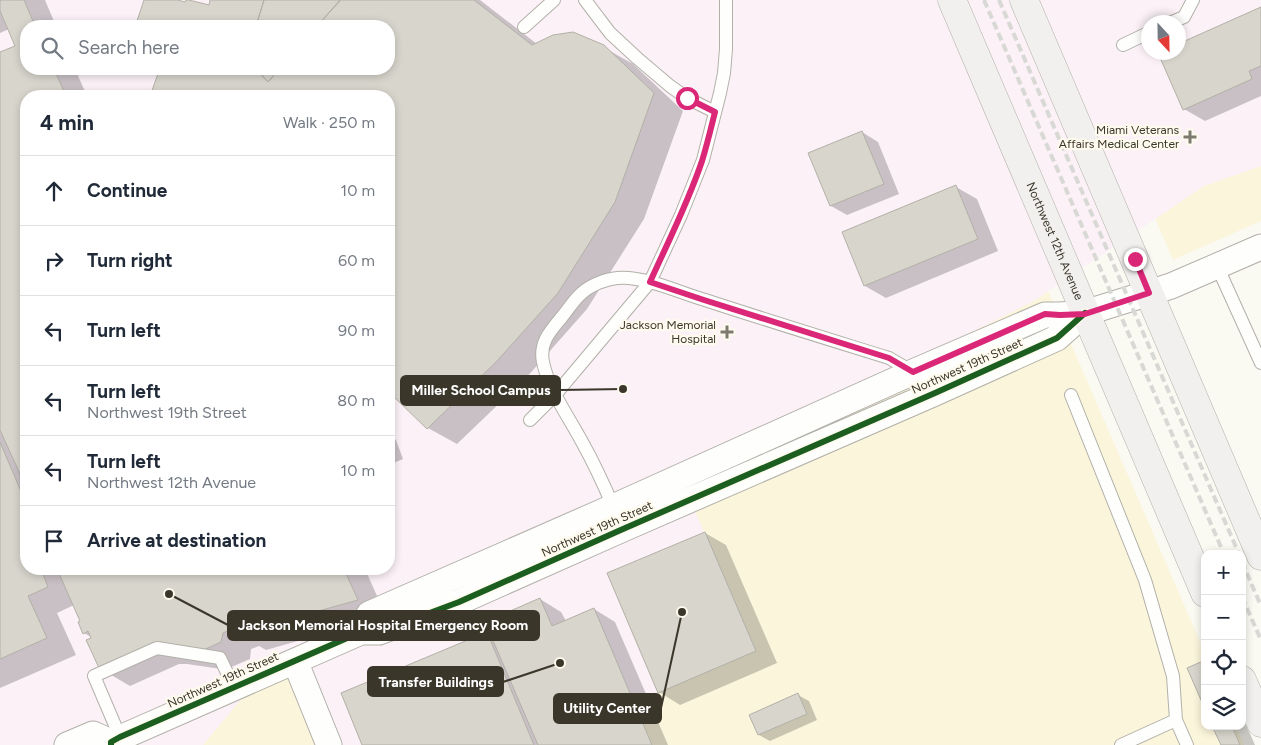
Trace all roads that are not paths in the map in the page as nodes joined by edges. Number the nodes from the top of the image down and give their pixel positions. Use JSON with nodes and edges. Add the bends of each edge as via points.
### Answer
{"nodes":[{"id":1,"x":554,"y":0,"type":"edge"},
{"id":2,"x":585,"y":0,"type":"edge"},
{"id":3,"x":726,"y":0,"type":"edge"},
{"id":4,"x":952,"y":0,"type":"edge"},
{"id":5,"x":1024,"y":0,"type":"edge"},
{"id":6,"x":1193,"y":0,"type":"edge"},
{"id":7,"x":1185,"y":15,"type":"edge"},
{"id":8,"x":524,"y":27,"type":"dead end"},
{"id":9,"x":1141,"y":36,"type":"edge"},
{"id":10,"x":1123,"y":45,"type":"dead end"},
{"id":11,"x":715,"y":112,"type":"junction"},
{"id":12,"x":1261,"y":247,"type":"edge"},
{"id":13,"x":1217,"y":266,"type":"junction"},
{"id":14,"x":650,"y":282,"type":"junction"},
{"id":15,"x":1149,"y":293,"type":"junction"},
{"id":16,"x":1085,"y":314,"type":"junction"},
{"id":17,"x":1261,"y":363,"type":"edge"},
{"id":18,"x":913,"y":372,"type":"junction"},
{"id":19,"x":935,"y":393,"type":"junction"},
{"id":20,"x":555,"y":394,"type":"junction"},
{"id":21,"x":1071,"y":395,"type":"dead end"},
{"id":22,"x":530,"y":420,"type":"dead end"},
{"id":23,"x":618,"y":518,"type":"junction"},
{"id":24,"x":1261,"y":556,"type":"edge"},
{"id":25,"x":1201,"y":584,"type":"edge"},
{"id":26,"x":295,"y":660,"type":"junction"},
{"id":27,"x":1244,"y":685,"type":"edge"},
{"id":28,"x":234,"y":687,"type":"junction"},
{"id":29,"x":1176,"y":720,"type":"junction"},
{"id":30,"x":1261,"y":723,"type":"edge"},
{"id":31,"x":114,"y":741,"type":"edge"},
{"id":32,"x":67,"y":745,"type":"edge"},
{"id":33,"x":329,"y":745,"type":"edge"},
{"id":34,"x":1122,"y":745,"type":"edge"},
{"id":35,"x":1187,"y":745,"type":"edge"}],
"edges":[{"from":1,"to":8,"type":"lane"},
{"from":2,"to":11,"type":"lane","via":[[610,33],[637,58],[687,98]]},
{"from":3,"to":11,"type":"lane","via":[[724,72]]},
{"from":4,"to":16,"type":"main road","name":"Northwest 12th Avenue"},
{"from":5,"to":15,"type":"main road"},
{"from":6,"to":7,"type":"lane"},
{"from":9,"to":10,"type":"lane"},
{"from":11,"to":14,"type":"lane","via":[[695,181]]},
{"from":12,"to":13,"type":"street","name":"Northwest 19th Street"},
{"from":13,"to":15,"type":"street","name":"Northwest 19th Street"},
{"from":13,"to":17,"type":"lane"},
{"from":14,"to":18,"type":"lane","via":[[889,358]]},
{"from":14,"to":20,"type":"lane"},
{"from":14,"to":20,"type":"lane","via":[[616,278],[582,292],[544,341],[542,361]]},
{"from":15,"to":16,"type":"street","name":"Northwest 19th Street"},
{"from":15,"to":24,"type":"main road"},
{"from":16,"to":18,"type":"street","name":"Northwest 19th Street","via":[[1045,314]]},
{"from":16,"to":19,"type":"street","name":"Northwest 19th Street","via":[[1057,338]]},
{"from":16,"to":25,"type":"main road","name":"Northwest 12th Avenue"},
{"from":18,"to":19,"type":"lane"},
{"from":18,"to":23,"type":"street","name":"Northwest 19th Street"},
{"from":19,"to":23,"type":"street","name":"Northwest 19th Street"},
{"from":20,"to":22,"type":"lane"},
{"from":20,"to":23,"type":"lane"},
{"from":21,"to":29,"type":"lane","via":[[1145,580],[1173,676]]},
{"from":23,"to":26,"type":"street","name":"Northwest 19th Street","via":[[451,606],[379,632],[361,632]]},
{"from":26,"to":28,"type":"street","name":"Northwest 19th Street"},
{"from":26,"to":33,"type":"street"},
{"from":27,"to":30,"type":"main road"},
{"from":28,"to":31,"type":"street","name":"Northwest 19th Street"},
{"from":28,"to":31,"type":"lane","via":[[220,658],[157,648],[94,676]]},
{"from":29,"to":34,"type":"lane"},
{"from":29,"to":35,"type":"lane"},
{"from":31,"to":32,"type":"street","via":[[94,734]]}]}
